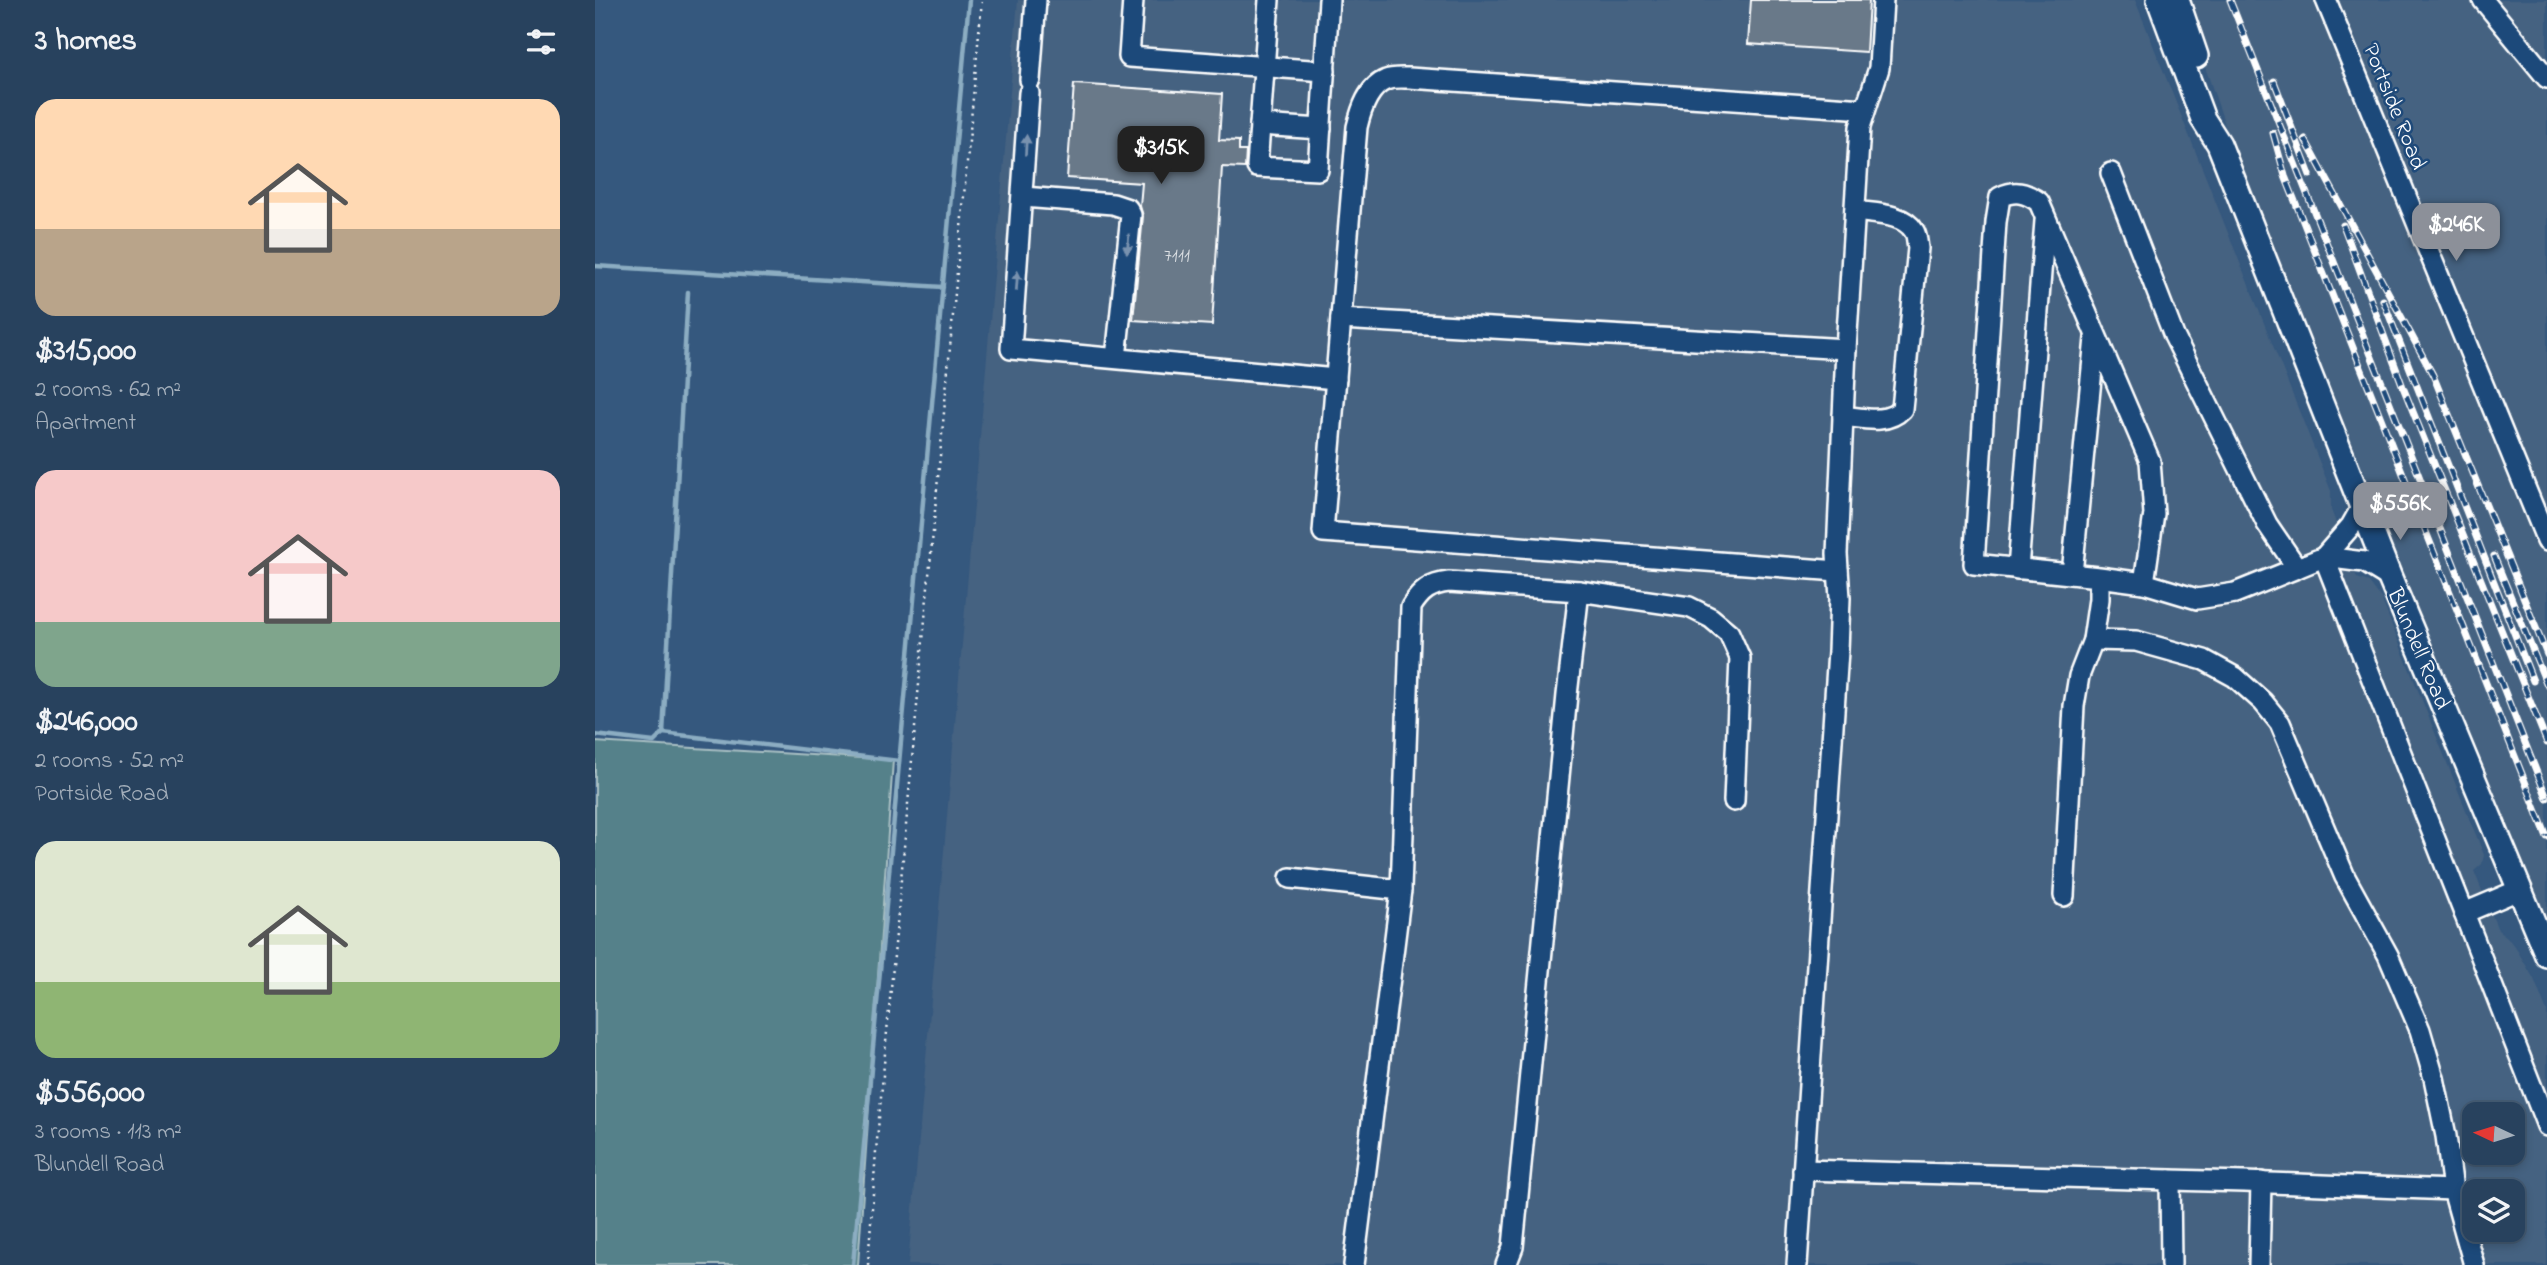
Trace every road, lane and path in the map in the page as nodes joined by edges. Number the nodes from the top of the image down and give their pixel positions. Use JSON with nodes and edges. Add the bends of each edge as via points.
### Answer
{"nodes":[{"id":1,"x":982,"y":0,"type":"edge"},
{"id":2,"x":1036,"y":0,"type":"edge"},
{"id":3,"x":1133,"y":0,"type":"edge"},
{"id":4,"x":1269,"y":0,"type":"edge"},
{"id":5,"x":1329,"y":0,"type":"edge"},
{"id":6,"x":1883,"y":0,"type":"edge"},
{"id":7,"x":2159,"y":0,"type":"edge"},
{"id":8,"x":2177,"y":0,"type":"edge"},
{"id":9,"x":2326,"y":0,"type":"edge"},
{"id":10,"x":2483,"y":0,"type":"edge"},
{"id":11,"x":1264,"y":66,"type":"junction"},
{"id":12,"x":1325,"y":71,"type":"junction"},
{"id":13,"x":2547,"y":78,"type":"edge"},
{"id":14,"x":1865,"y":109,"type":"junction"},
{"id":15,"x":1260,"y":125,"type":"junction"},
{"id":16,"x":1321,"y":129,"type":"junction"},
{"id":17,"x":2219,"y":144,"type":"junction"},
{"id":18,"x":2111,"y":173,"type":"dead end"},
{"id":19,"x":1023,"y":197,"type":"junction"},
{"id":20,"x":1855,"y":211,"type":"junction"},
{"id":21,"x":2046,"y":219,"type":"junction"},
{"id":22,"x":1341,"y":319,"type":"junction"},
{"id":23,"x":2095,"y":334,"type":"junction"},
{"id":24,"x":1846,"y":349,"type":"junction"},
{"id":25,"x":1116,"y":358,"type":"junction"},
{"id":26,"x":1336,"y":379,"type":"junction"},
{"id":27,"x":1843,"y":416,"type":"junction"},
{"id":28,"x":2363,"y":505,"type":"junction"},
{"id":29,"x":2547,"y":541,"type":"edge"},
{"id":30,"x":2323,"y":557,"type":"junction"},
{"id":31,"x":2297,"y":568,"type":"junction"},
{"id":32,"x":2018,"y":569,"type":"junction"},
{"id":33,"x":1838,"y":571,"type":"junction"},
{"id":34,"x":2072,"y":574,"type":"junction"},
{"id":35,"x":2099,"y":577,"type":"junction"},
{"id":36,"x":2390,"y":578,"type":"junction"},
{"id":37,"x":2144,"y":583,"type":"junction"},
{"id":38,"x":1579,"y":591,"type":"junction"},
{"id":39,"x":2093,"y":639,"type":"junction"},
{"id":40,"x":1734,"y":801,"type":"dead end"},
{"id":41,"x":1290,"y":878,"type":"dead end"},
{"id":42,"x":2521,"y":889,"type":"junction"},
{"id":43,"x":1401,"y":890,"type":"junction"},
{"id":44,"x":2064,"y":896,"type":"dead end"},
{"id":45,"x":2464,"y":913,"type":"junction"},
{"id":46,"x":2547,"y":955,"type":"edge"},
{"id":47,"x":2547,"y":1126,"type":"edge"},
{"id":48,"x":1803,"y":1170,"type":"junction"},
{"id":49,"x":2170,"y":1180,"type":"junction"},
{"id":50,"x":2260,"y":1182,"type":"junction"},
{"id":51,"x":2453,"y":1190,"type":"junction"},
{"id":52,"x":868,"y":1265,"type":"edge"},
{"id":53,"x":1354,"y":1265,"type":"edge"},
{"id":54,"x":1360,"y":1265,"type":"edge"},
{"id":55,"x":1506,"y":1265,"type":"edge"},
{"id":56,"x":1797,"y":1265,"type":"edge"},
{"id":57,"x":2171,"y":1265,"type":"edge"},
{"id":58,"x":2259,"y":1265,"type":"edge"},
{"id":59,"x":2474,"y":1265,"type":"edge"}],
"edges":[{"from":1,"to":52,"type":"path"},
{"from":19,"to":2,"type":"street","one_way":true},
{"from":3,"to":11,"type":"street","via":[[1129,57]]},
{"from":4,"to":11,"type":"street"},
{"from":5,"to":12,"type":"street"},
{"from":6,"to":14,"type":"street","via":[[1878,68]]},
{"from":7,"to":17,"type":"main road","name":"Blundell Road","via":[[2203,119]]},
{"from":8,"to":17,"type":"main road","name":"Blundell Road","via":[[2215,116]]},
{"from":9,"to":29,"type":"street","name":"Portside Road"},
{"from":10,"to":13,"type":"street"},
{"from":11,"to":12,"type":"street"},
{"from":11,"to":15,"type":"street"},
{"from":12,"to":16,"type":"street"},
{"from":14,"to":20,"type":"street"},
{"from":14,"to":22,"type":"street","via":[[1385,80],[1361,109],[1357,127]]},
{"from":15,"to":16,"type":"street"},
{"from":15,"to":16,"type":"street","via":[[1257,167],[1318,170]]},
{"from":17,"to":28,"type":"main road","name":"Blundell Road"},
{"from":18,"to":31,"type":"street","via":[[2174,336],[2267,524]]},
{"from":19,"to":25,"type":"street","one_way":true,"via":[[1128,209]]},
{"from":25,"to":19,"type":"street","one_way":true,"via":[[1011,349]]},
{"from":20,"to":24,"type":"street"},
{"from":20,"to":27,"type":"street","via":[[1905,222],[1915,231],[1918,248],[1902,408],[1881,420]]},
{"from":21,"to":23,"type":"street"},
{"from":21,"to":32,"type":"street"},
{"from":21,"to":32,"type":"street","via":[[2039,202],[2027,193],[2000,197],[1973,564]]},
{"from":22,"to":24,"type":"street"},
{"from":22,"to":26,"type":"street"},
{"from":23,"to":34,"type":"street"},
{"from":23,"to":37,"type":"street","via":[[2150,461],[2154,514]]},
{"from":24,"to":27,"type":"street"},
{"from":25,"to":26,"type":"street"},
{"from":26,"to":33,"type":"street","via":[[1323,532]]},
{"from":27,"to":33,"type":"street"},
{"from":28,"to":30,"type":"street"},
{"from":28,"to":36,"type":"main road","name":"Blundell Road"},
{"from":30,"to":31,"type":"street"},
{"from":30,"to":36,"type":"street","via":[[2364,562]]},
{"from":30,"to":45,"type":"street"},
{"from":31,"to":37,"type":"street","via":[[2235,593],[2197,599]]},
{"from":32,"to":34,"type":"street"},
{"from":33,"to":48,"type":"street","via":[[1838,651]]},
{"from":34,"to":35,"type":"street"},
{"from":35,"to":37,"type":"street"},
{"from":35,"to":39,"type":"street"},
{"from":36,"to":42,"type":"main road","name":"Blundell Road"},
{"from":38,"to":40,"type":"street","via":[[1689,607],[1729,633],[1740,657]]},
{"from":38,"to":43,"type":"street","via":[[1449,582],[1433,584],[1411,607]]},
{"from":38,"to":55,"type":"street","via":[[1513,1247]]},
{"from":39,"to":44,"type":"street","via":[[2074,706]]},
{"from":39,"to":51,"type":"street","via":[[2136,641],[2204,660],[2235,677],[2280,723],[2345,877],[2388,955],[2420,1030],[2446,1136]]},
{"from":41,"to":43,"type":"street"},
{"from":42,"to":45,"type":"street"},
{"from":42,"to":46,"type":"main road","name":"Blundell Road"},
{"from":43,"to":53,"type":"street"},
{"from":45,"to":47,"type":"street"},
{"from":48,"to":49,"type":"street"},
{"from":48,"to":56,"type":"street"},
{"from":49,"to":50,"type":"street"},
{"from":49,"to":57,"type":"street"},
{"from":50,"to":51,"type":"street"},
{"from":50,"to":58,"type":"street"},
{"from":51,"to":59,"type":"street"},
{"from":53,"to":54,"type":"street"}]}
